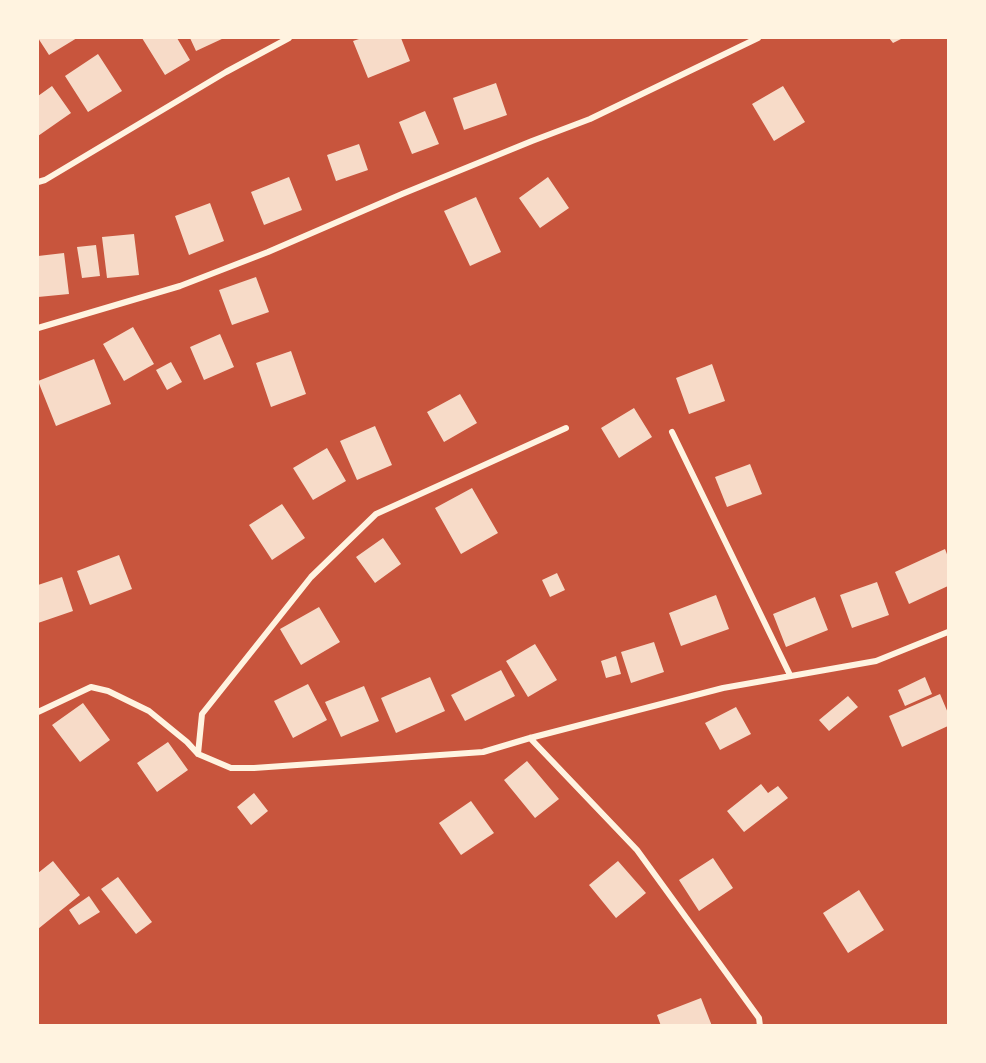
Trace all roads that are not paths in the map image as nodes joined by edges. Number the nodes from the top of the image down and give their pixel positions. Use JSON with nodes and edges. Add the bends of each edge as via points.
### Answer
{"nodes":[{"id":1,"x":289,"y":38,"type":"edge"},
{"id":2,"x":758,"y":38,"type":"edge"},
{"id":3,"x":38,"y":182,"type":"edge"},
{"id":4,"x":38,"y":328,"type":"edge"},
{"id":5,"x":566,"y":428,"type":"dead end"},
{"id":6,"x":672,"y":432,"type":"dead end"},
{"id":7,"x":948,"y":632,"type":"edge"},
{"id":8,"x":790,"y":675,"type":"junction"},
{"id":9,"x":38,"y":712,"type":"edge"},
{"id":10,"x":530,"y":738,"type":"junction"},
{"id":11,"x":198,"y":754,"type":"junction"},
{"id":12,"x":760,"y":1026,"type":"edge"}],
"edges":[{"from":1,"to":3,"type":"street"},
{"from":2,"to":4,"type":"street","via":[[590,119],[268,252],[180,286]]},
{"from":5,"to":11,"type":"street","via":[[376,514],[310,577],[202,714]]},
{"from":6,"to":8,"type":"street"},
{"from":7,"to":8,"type":"street","via":[[876,661]]},
{"from":8,"to":10,"type":"street","via":[[723,688]]},
{"from":9,"to":11,"type":"street","via":[[91,687],[108,691],[149,711]]},
{"from":10,"to":11,"type":"street","via":[[483,752],[254,768],[231,768]]},
{"from":10,"to":12,"type":"street","via":[[637,850],[759,1018]]}]}
